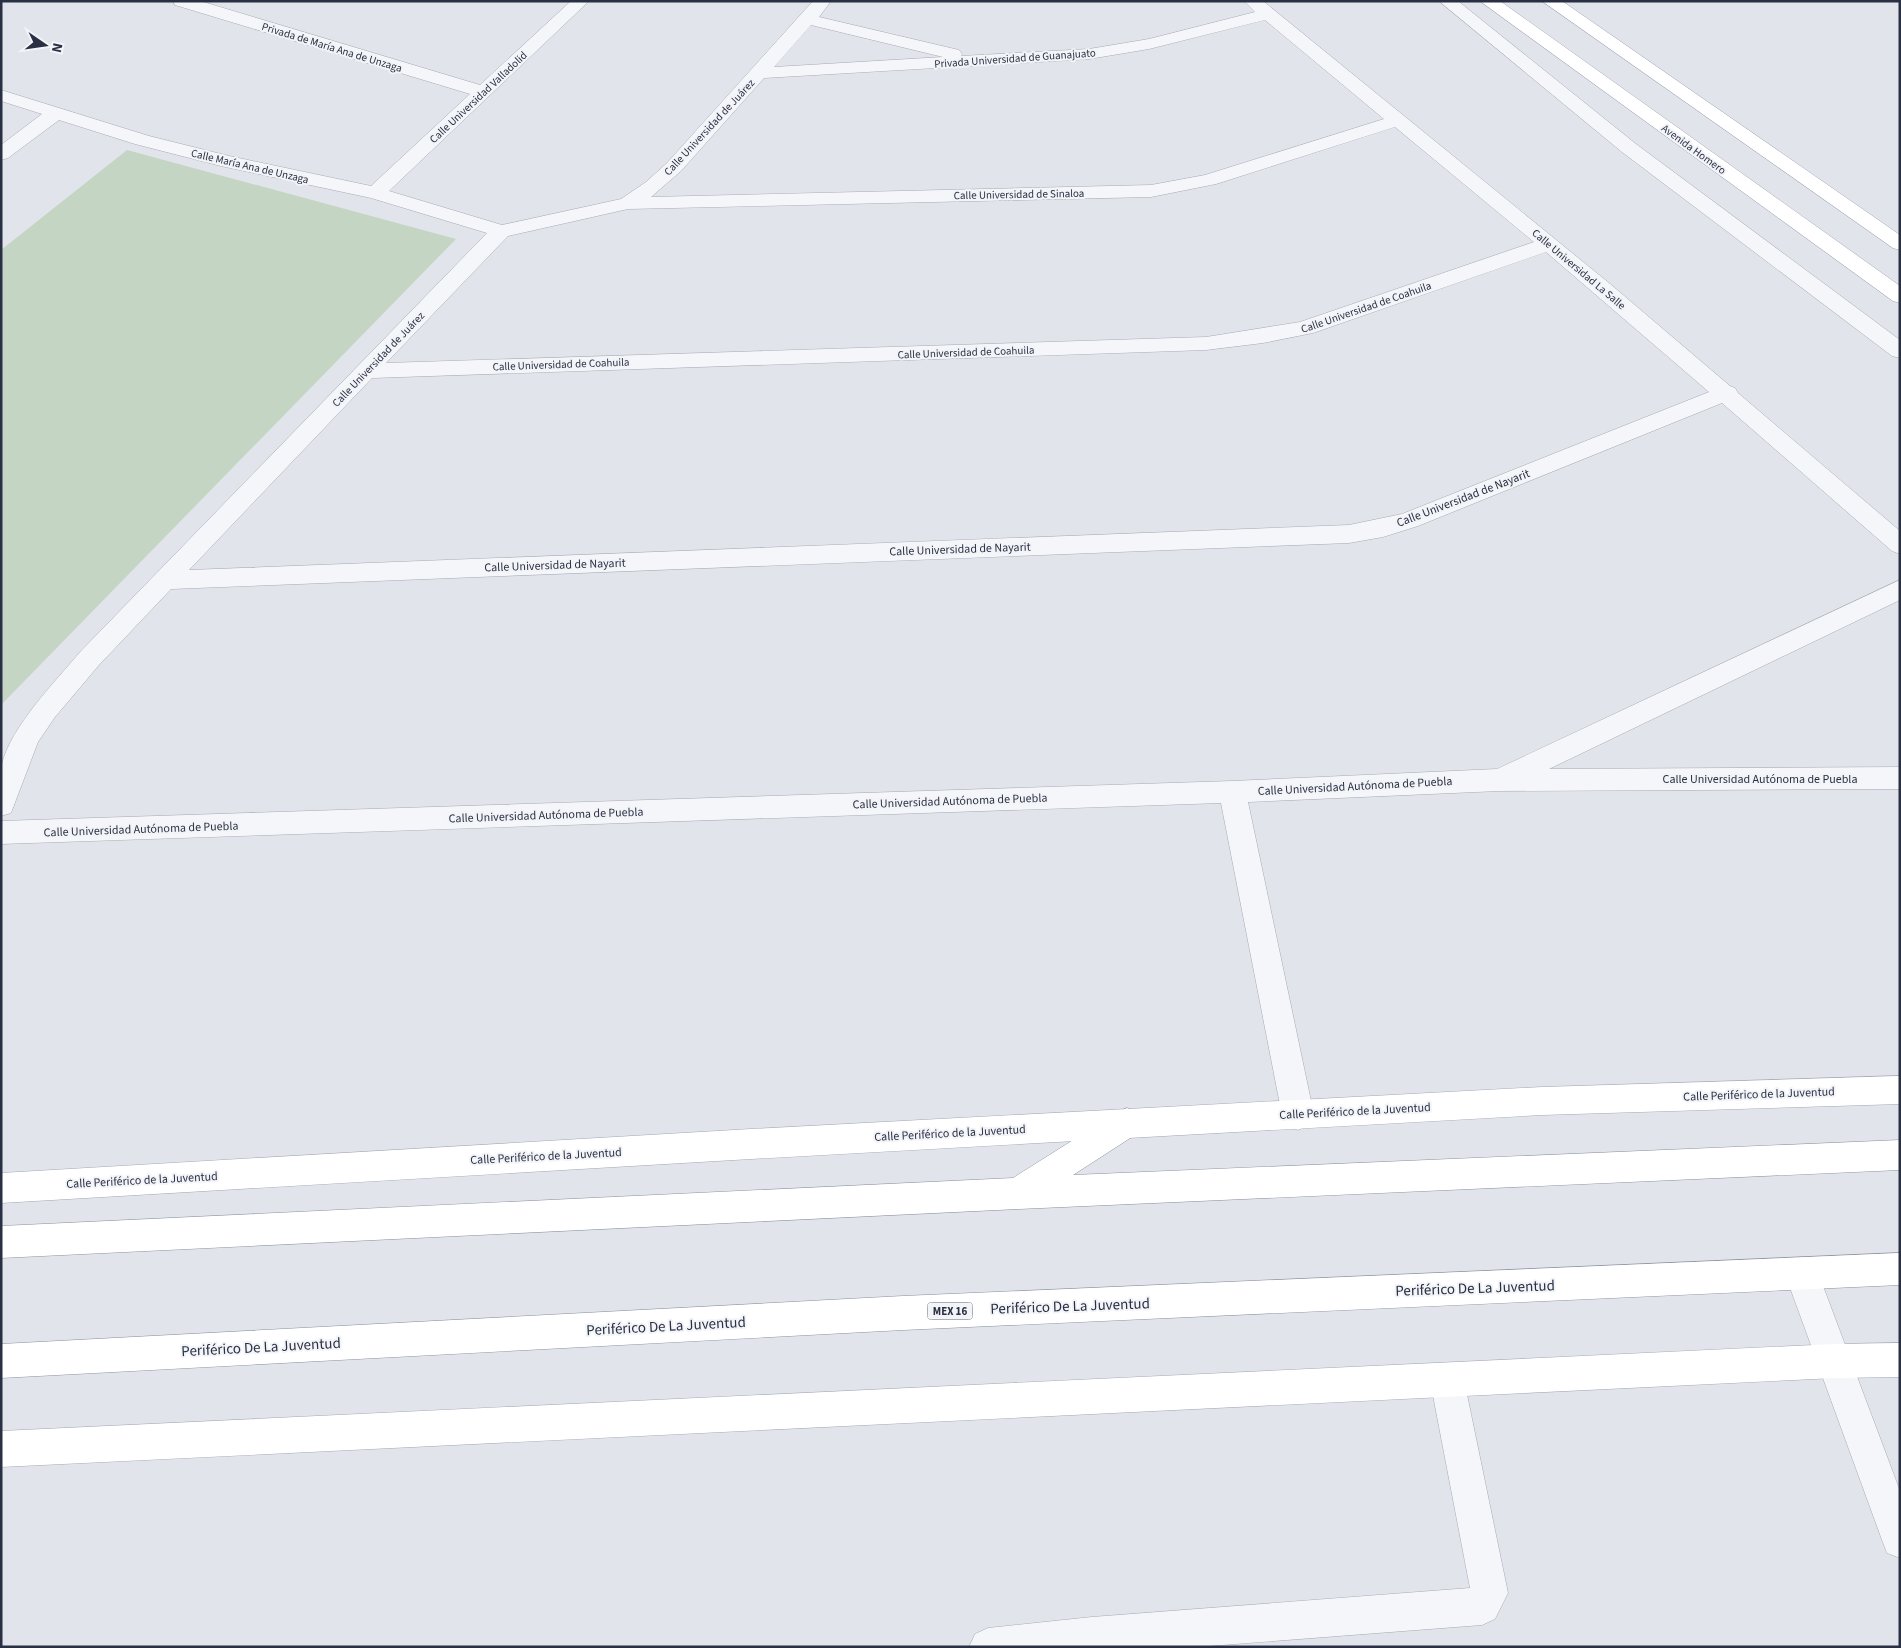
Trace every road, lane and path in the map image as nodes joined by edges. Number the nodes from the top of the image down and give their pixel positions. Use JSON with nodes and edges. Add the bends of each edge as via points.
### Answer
{"nodes":[{"id":1,"x":181,"y":1,"type":"edge"},
{"id":2,"x":581,"y":1,"type":"edge"},
{"id":3,"x":823,"y":1,"type":"edge"},
{"id":4,"x":1252,"y":1,"type":"edge"},
{"id":5,"x":1447,"y":1,"type":"edge"},
{"id":6,"x":1488,"y":1,"type":"edge"},
{"id":7,"x":1550,"y":1,"type":"edge"},
{"id":8,"x":1268,"y":14,"type":"junction"},
{"id":9,"x":807,"y":19,"type":"junction"},
{"id":10,"x":981,"y":61,"type":"junction"},
{"id":11,"x":759,"y":73,"type":"junction"},
{"id":12,"x":483,"y":92,"type":"junction"},
{"id":13,"x":1,"y":95,"type":"edge"},
{"id":14,"x":57,"y":112,"type":"junction"},
{"id":15,"x":1399,"y":120,"type":"junction"},
{"id":16,"x":1,"y":154,"type":"edge"},
{"id":17,"x":375,"y":194,"type":"junction"},
{"id":18,"x":628,"y":203,"type":"junction"},
{"id":19,"x":501,"y":231,"type":"junction"},
{"id":20,"x":1549,"y":244,"type":"junction"},
{"id":21,"x":1900,"y":244,"type":"edge"},
{"id":22,"x":1900,"y":296,"type":"edge"},
{"id":23,"x":1900,"y":351,"type":"edge"},
{"id":24,"x":367,"y":370,"type":"junction"},
{"id":25,"x":1726,"y":394,"type":"junction"},
{"id":26,"x":1900,"y":545,"type":"edge"},
{"id":27,"x":167,"y":580,"type":"junction"},
{"id":28,"x":1900,"y":589,"type":"edge"},
{"id":29,"x":1900,"y":778,"type":"edge"},
{"id":30,"x":1499,"y":780,"type":"junction"},
{"id":31,"x":1232,"y":792,"type":"junction"},
{"id":32,"x":1,"y":805,"type":"edge"},
{"id":33,"x":1,"y":833,"type":"edge"},
{"id":34,"x":1900,"y":1090,"type":"edge"},
{"id":35,"x":1298,"y":1115,"type":"junction"},
{"id":36,"x":1127,"y":1123,"type":"junction"},
{"id":37,"x":1900,"y":1155,"type":"edge"},
{"id":38,"x":1,"y":1188,"type":"edge"},
{"id":39,"x":1019,"y":1193,"type":"junction"},
{"id":40,"x":1,"y":1242,"type":"edge"},
{"id":41,"x":1900,"y":1269,"type":"edge"},
{"id":42,"x":1838,"y":1272,"type":"junction"},
{"id":43,"x":1802,"y":1274,"type":"junction"},
{"id":44,"x":1900,"y":1288,"type":"edge"},
{"id":45,"x":1900,"y":1360,"type":"edge"},
{"id":46,"x":1,"y":1361,"type":"edge"},
{"id":47,"x":1834,"y":1361,"type":"junction"},
{"id":48,"x":1447,"y":1380,"type":"junction"},
{"id":49,"x":1,"y":1449,"type":"edge"},
{"id":50,"x":1900,"y":1540,"type":"edge"},
{"id":51,"x":988,"y":1647,"type":"edge"}],
"edges":[{"from":1,"to":12,"type":"street","name":"Privada de María Ana de Unzaga"},
{"from":2,"to":12,"type":"street","name":"Calle Universidad Valladolid"},
{"from":3,"to":9,"type":"street","name":"Calle Universidad de Juárez"},
{"from":4,"to":8,"type":"street","name":"Calle Universidad La Salle"},
{"from":5,"to":23,"type":"street","via":[[1629,148]]},
{"from":6,"to":22,"type":"main road","name":"Avenida Homero"},
{"from":7,"to":21,"type":"main road"},
{"from":8,"to":10,"type":"street","name":"Privada Universidad de Guanajuato","via":[[1114,50]]},
{"from":8,"to":15,"type":"street","name":"Calle Universidad La Salle"},
{"from":9,"to":10,"type":"street"},
{"from":9,"to":11,"type":"street","name":"Calle Universidad de Juárez"},
{"from":10,"to":11,"type":"street","name":"Privada Universidad de Guanajuato"},
{"from":11,"to":18,"type":"street","name":"Calle Universidad de Juárez","via":[[674,167]]},
{"from":12,"to":17,"type":"street","name":"Calle Universidad Valladolid"},
{"from":13,"to":14,"type":"street","name":"Calle María Ana de Unzaga"},
{"from":14,"to":16,"type":"street"},
{"from":14,"to":17,"type":"street","name":"Calle María Ana de Unzaga","via":[[142,140]]},
{"from":15,"to":18,"type":"street","name":"Calle Universidad de Sinaloa","via":[[1210,180],[1151,191]]},
{"from":15,"to":20,"type":"street","name":"Calle Universidad La Salle"},
{"from":17,"to":19,"type":"street","name":"Calle María Ana de Unzaga"},
{"from":18,"to":19,"type":"street","name":"Calle Universidad de Juárez"},
{"from":19,"to":24,"type":"street","name":"Calle Universidad de Juárez"},
{"from":20,"to":24,"type":"street","name":"Calle Universidad de Coahuila","via":[[1305,328],[1231,341],[1192,345]]},
{"from":20,"to":25,"type":"street","name":"Calle Universidad La Salle"},
{"from":24,"to":27,"type":"street","name":"Calle Universidad de Juárez"},
{"from":25,"to":26,"type":"street","name":"Calle Universidad La Salle"},
{"from":25,"to":27,"type":"street","name":"Calle Universidad de Nayarit","via":[[1410,520],[1349,534]]},
{"from":27,"to":32,"type":"street","name":"Calle Universidad de Juárez","via":[[90,658],[46,710],[26,738]]},
{"from":28,"to":30,"type":"street"},
{"from":29,"to":30,"type":"street","name":"Calle Universidad Autónoma de Puebla"},
{"from":30,"to":31,"type":"street","name":"Calle Universidad Autónoma de Puebla"},
{"from":31,"to":33,"type":"street","name":"Calle Universidad Autónoma de Puebla"},
{"from":31,"to":35,"type":"street"},
{"from":34,"to":35,"type":"main road","name":"Calle Periférico de la Juventud","via":[[1542,1100]]},
{"from":35,"to":36,"type":"main road","name":"Calle Periférico de la Juventud"},
{"from":36,"to":38,"type":"main road","name":"Calle Periférico de la Juventud"},
{"from":36,"to":39,"type":"main road"},
{"from":37,"to":39,"type":"main road"},
{"from":39,"to":40,"type":"main road"},
{"from":41,"to":42,"type":"main road","name":"Periférico De La Juventud","number":"MEX 16"},
{"from":42,"to":43,"type":"main road","name":"Periférico De La Juventud","number":"MEX 16"},
{"from":42,"to":44,"type":"main road"},
{"from":43,"to":46,"type":"main road","name":"Periférico De La Juventud","number":"MEX 16","via":[[903,1313]]},
{"from":43,"to":47,"type":"street"},
{"from":45,"to":47,"type":"main road"},
{"from":47,"to":48,"type":"main road"},
{"from":47,"to":50,"type":"street"},
{"from":48,"to":49,"type":"main road"},
{"from":48,"to":51,"type":"street","via":[[1488,1593],[1482,1606]]}]}
